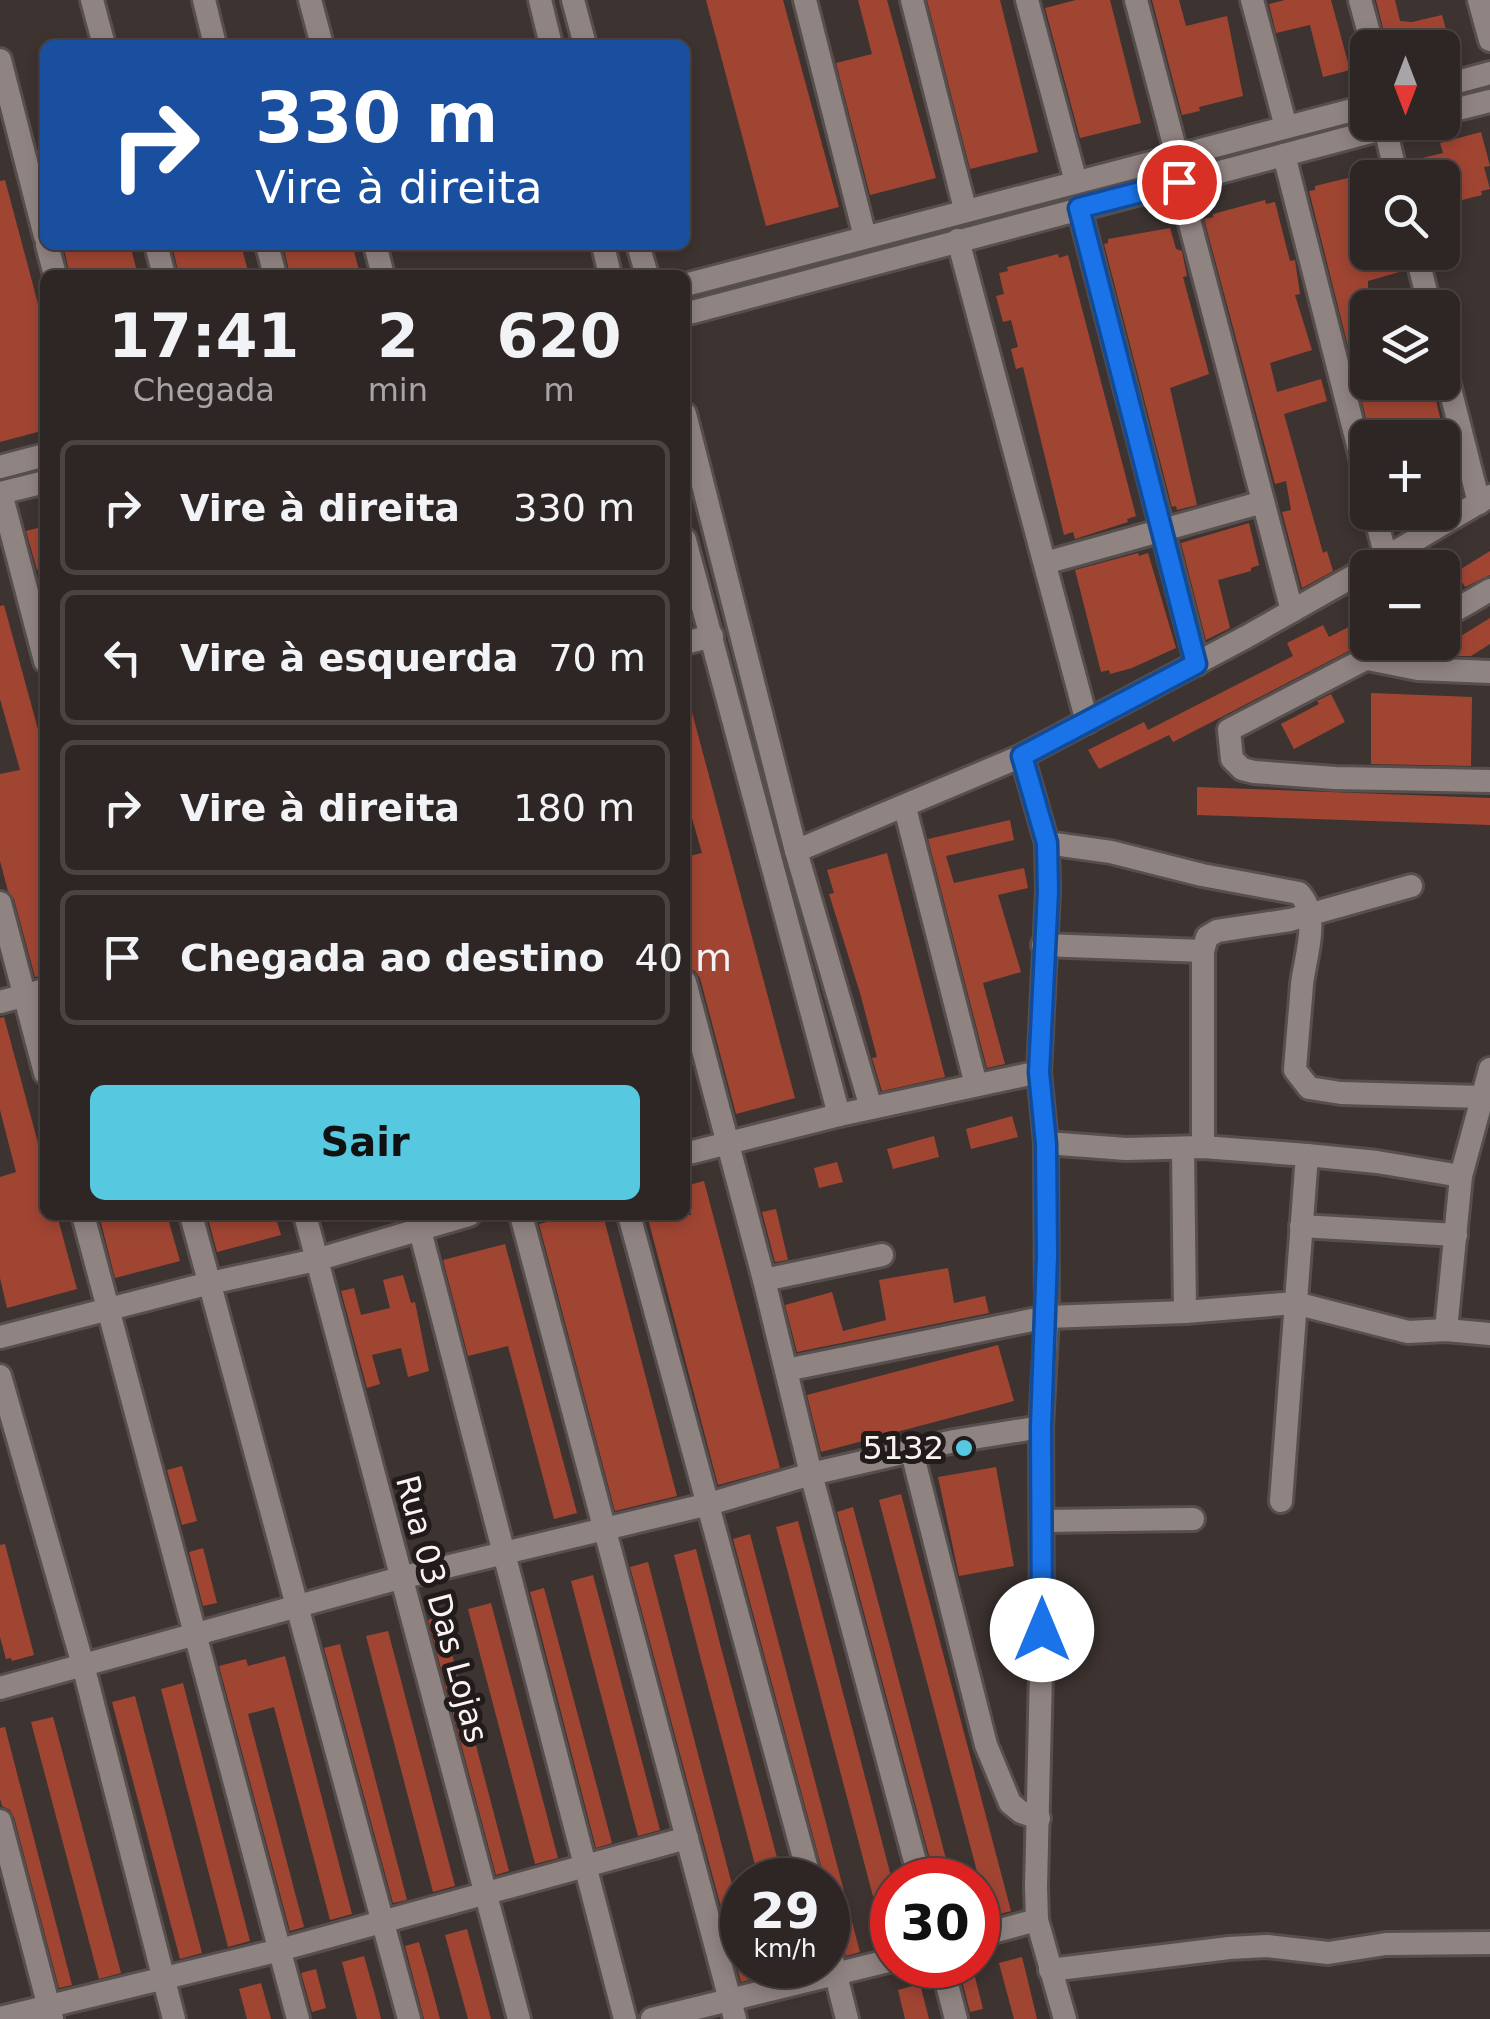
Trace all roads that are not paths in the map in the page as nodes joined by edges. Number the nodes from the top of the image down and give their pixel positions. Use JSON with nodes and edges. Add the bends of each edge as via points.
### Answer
{"nodes":[{"id":1,"x":92,"y":0,"type":"edge"},
{"id":2,"x":204,"y":0,"type":"edge"},
{"id":3,"x":310,"y":0,"type":"edge"},
{"id":4,"x":540,"y":0,"type":"edge"},
{"id":5,"x":573,"y":0,"type":"edge"},
{"id":6,"x":805,"y":0,"type":"edge"},
{"id":7,"x":912,"y":0,"type":"edge"},
{"id":8,"x":1027,"y":0,"type":"edge"},
{"id":9,"x":1136,"y":0,"type":"edge"},
{"id":10,"x":1252,"y":0,"type":"edge"},
{"id":11,"x":1360,"y":0,"type":"edge"},
{"id":12,"x":1479,"y":0,"type":"edge"},
{"id":13,"x":1368,"y":30,"type":"edge"},
{"id":14,"x":103,"y":40,"type":"edge"},
{"id":15,"x":214,"y":40,"type":"edge"},
{"id":16,"x":321,"y":40,"type":"edge"},
{"id":17,"x":550,"y":40,"type":"edge"},
{"id":18,"x":584,"y":40,"type":"edge"},
{"id":19,"x":1490,"y":40,"type":"edge"},
{"id":20,"x":0,"y":60,"type":"edge"},
{"id":21,"x":1490,"y":74,"type":"edge"},
{"id":22,"x":1460,"y":82,"type":"edge"},
{"id":23,"x":1490,"y":101,"type":"edge"},
{"id":24,"x":1460,"y":108,"type":"edge"},
{"id":25,"x":1350,"y":111,"type":"edge"},
{"id":26,"x":1286,"y":127,"type":"junction"},
{"id":27,"x":40,"y":134,"type":"edge"},
{"id":28,"x":1350,"y":138,"type":"edge"},
{"id":29,"x":20,"y":139,"type":"junction"},
{"id":30,"x":1284,"y":155,"type":"junction"},
{"id":31,"x":1177,"y":156,"type":"junction"},
{"id":32,"x":1076,"y":182,"type":"junction"},
{"id":33,"x":1179,"y":182,"type":"junction"},
{"id":34,"x":1079,"y":208,"type":"junction"},
{"id":35,"x":965,"y":209,"type":"junction"},
{"id":36,"x":40,"y":217,"type":"edge"},
{"id":37,"x":866,"y":237,"type":"junction"},
{"id":38,"x":958,"y":240,"type":"junction"},
{"id":39,"x":690,"y":284,"type":"edge"},
{"id":40,"x":690,"y":313,"type":"edge"},
{"id":41,"x":1455,"y":400,"type":"edge"},
{"id":42,"x":1351,"y":420,"type":"edge"},
{"id":43,"x":690,"y":434,"type":"edge"},
{"id":44,"x":40,"y":456,"type":"edge"},
{"id":45,"x":0,"y":467,"type":"edge"},
{"id":46,"x":40,"y":483,"type":"edge"},
{"id":47,"x":0,"y":493,"type":"edge"},
{"id":48,"x":1485,"y":500,"type":"edge"},
{"id":49,"x":1264,"y":502,"type":"junction"},
{"id":50,"x":1162,"y":530,"type":"junction"},
{"id":51,"x":1405,"y":550,"type":"edge"},
{"id":52,"x":690,"y":558,"type":"edge"},
{"id":53,"x":1045,"y":562,"type":"junction"},
{"id":54,"x":1350,"y":580,"type":"edge"},
{"id":55,"x":1490,"y":590,"type":"edge"},
{"id":56,"x":1460,"y":608,"type":"edge"},
{"id":57,"x":1292,"y":611,"type":"junction"},
{"id":58,"x":712,"y":636,"type":"junction"},
{"id":59,"x":40,"y":642,"type":"edge"},
{"id":60,"x":690,"y":643,"type":"edge"},
{"id":61,"x":1366,"y":660,"type":"edge"},
{"id":62,"x":1374,"y":660,"type":"edge"},
{"id":63,"x":1196,"y":664,"type":"junction"},
{"id":64,"x":1490,"y":672,"type":"edge"},
{"id":65,"x":1087,"y":722,"type":"junction"},
{"id":66,"x":1022,"y":756,"type":"junction"},
{"id":67,"x":1490,"y":781,"type":"edge"},
{"id":68,"x":904,"y":808,"type":"junction"},
{"id":69,"x":1047,"y":843,"type":"junction"},
{"id":70,"x":796,"y":851,"type":"junction"},
{"id":71,"x":1411,"y":886,"type":"dead end"},
{"id":72,"x":0,"y":903,"type":"edge"},
{"id":73,"x":1309,"y":914,"type":"junction"},
{"id":74,"x":1044,"y":945,"type":"junction"},
{"id":75,"x":1203,"y":952,"type":"junction"},
{"id":76,"x":35,"y":992,"type":"edge"},
{"id":77,"x":690,"y":1001,"type":"edge"},
{"id":78,"x":0,"y":1002,"type":"edge"},
{"id":79,"x":40,"y":1032,"type":"edge"},
{"id":80,"x":1490,"y":1069,"type":"edge"},
{"id":81,"x":1039,"y":1072,"type":"junction"},
{"id":82,"x":976,"y":1085,"type":"junction"},
{"id":83,"x":1482,"y":1097,"type":"junction"},
{"id":84,"x":871,"y":1108,"type":"junction"},
{"id":85,"x":839,"y":1115,"type":"junction"},
{"id":86,"x":728,"y":1142,"type":"junction"},
{"id":87,"x":1046,"y":1144,"type":"junction"},
{"id":88,"x":1193,"y":1148,"type":"junction"},
{"id":89,"x":690,"y":1153,"type":"edge"},
{"id":90,"x":1308,"y":1155,"type":"junction"},
{"id":91,"x":1460,"y":1176,"type":"junction"},
{"id":92,"x":84,"y":1220,"type":"edge"},
{"id":93,"x":193,"y":1220,"type":"edge"},
{"id":94,"x":305,"y":1220,"type":"edge"},
{"id":95,"x":522,"y":1220,"type":"edge"},
{"id":96,"x":630,"y":1220,"type":"edge"},
{"id":97,"x":418,"y":1222,"type":"edge"},
{"id":98,"x":1301,"y":1226,"type":"junction"},
{"id":99,"x":1456,"y":1235,"type":"junction"},
{"id":100,"x":882,"y":1255,"type":"dead end"},
{"id":101,"x":316,"y":1260,"type":"junction"},
{"id":102,"x":764,"y":1280,"type":"junction"},
{"id":103,"x":210,"y":1283,"type":"junction"},
{"id":104,"x":1294,"y":1303,"type":"junction"},
{"id":105,"x":108,"y":1309,"type":"junction"},
{"id":106,"x":1184,"y":1312,"type":"junction"},
{"id":107,"x":1047,"y":1316,"type":"junction"},
{"id":108,"x":1446,"y":1330,"type":"junction"},
{"id":109,"x":1490,"y":1334,"type":"edge"},
{"id":110,"x":0,"y":1337,"type":"edge"},
{"id":111,"x":786,"y":1370,"type":"junction"},
{"id":112,"x":0,"y":1376,"type":"edge"},
{"id":113,"x":1041,"y":1427,"type":"junction"},
{"id":114,"x":912,"y":1452,"type":"junction"},
{"id":115,"x":811,"y":1474,"type":"junction"},
{"id":116,"x":1281,"y":1501,"type":"dead end"},
{"id":117,"x":709,"y":1504,"type":"junction"},
{"id":118,"x":1193,"y":1519,"type":"dead end"},
{"id":119,"x":1042,"y":1520,"type":"junction"},
{"id":120,"x":604,"y":1530,"type":"junction"},
{"id":121,"x":504,"y":1554,"type":"junction"},
{"id":122,"x":400,"y":1578,"type":"junction"},
{"id":123,"x":299,"y":1606,"type":"junction"},
{"id":124,"x":196,"y":1636,"type":"junction"},
{"id":125,"x":83,"y":1665,"type":"junction"},
{"id":126,"x":0,"y":1688,"type":"edge"},
{"id":127,"x":1039,"y":1818,"type":"junction"},
{"id":128,"x":0,"y":1821,"type":"edge"},
{"id":129,"x":687,"y":1838,"type":"junction"},
{"id":130,"x":804,"y":1858,"type":"edge"},
{"id":131,"x":914,"y":1858,"type":"edge"},
{"id":132,"x":586,"y":1864,"type":"junction"},
{"id":133,"x":483,"y":1894,"type":"junction"},
{"id":134,"x":1037,"y":1920,"type":"junction"},
{"id":135,"x":382,"y":1922,"type":"junction"},
{"id":136,"x":1000,"y":1930,"type":"edge"},
{"id":137,"x":1490,"y":1943,"type":"edge"},
{"id":138,"x":280,"y":1950,"type":"junction"},
{"id":139,"x":1050,"y":1970,"type":"junction"},
{"id":140,"x":164,"y":1980,"type":"junction"},
{"id":141,"x":797,"y":1988,"type":"edge"},
{"id":142,"x":839,"y":1988,"type":"edge"},
{"id":143,"x":948,"y":1988,"type":"edge"},
{"id":144,"x":732,"y":2010,"type":"edge"},
{"id":145,"x":50,"y":2012,"type":"edge"},
{"id":146,"x":0,"y":2018,"type":"edge"},
{"id":147,"x":174,"y":2019,"type":"edge"},
{"id":148,"x":298,"y":2019,"type":"edge"},
{"id":149,"x":409,"y":2019,"type":"edge"},
{"id":150,"x":518,"y":2019,"type":"edge"},
{"id":151,"x":625,"y":2019,"type":"edge"},
{"id":152,"x":652,"y":2019,"type":"edge"},
{"id":153,"x":847,"y":2019,"type":"edge"},
{"id":154,"x":956,"y":2019,"type":"edge"},
{"id":155,"x":1065,"y":2019,"type":"edge"}],
"edges":[{"from":1,"to":14,"type":"street"},
{"from":2,"to":15,"type":"street"},
{"from":3,"to":16,"type":"street"},
{"from":4,"to":17,"type":"street"},
{"from":5,"to":18,"type":"street"},
{"from":6,"to":37,"type":"street"},
{"from":7,"to":35,"type":"street"},
{"from":8,"to":32,"type":"street"},
{"from":9,"to":31,"type":"street"},
{"from":10,"to":26,"type":"street"},
{"from":11,"to":13,"type":"street"},
{"from":12,"to":19,"type":"street"},
{"from":20,"to":29,"type":"street"},
{"from":21,"to":22,"type":"street"},
{"from":23,"to":24,"type":"street"},
{"from":25,"to":26,"type":"street"},
{"from":26,"to":31,"type":"street"},
{"from":27,"to":29,"type":"street"},
{"from":28,"to":30,"type":"street"},
{"from":29,"to":36,"type":"street"},
{"from":30,"to":33,"type":"street"},
{"from":30,"to":42,"type":"street"},
{"from":31,"to":32,"type":"street"},
{"from":32,"to":35,"type":"street"},
{"from":33,"to":34,"type":"street"},
{"from":33,"to":49,"type":"street"},
{"from":34,"to":38,"type":"street"},
{"from":34,"to":50,"type":"street"},
{"from":35,"to":37,"type":"street"},
{"from":37,"to":39,"type":"street"},
{"from":38,"to":40,"type":"street"},
{"from":38,"to":53,"type":"street"},
{"from":41,"to":48,"type":"street"},
{"from":43,"to":70,"type":"street"},
{"from":44,"to":45,"type":"street"},
{"from":46,"to":47,"type":"street"},
{"from":47,"to":59,"type":"street"},
{"from":48,"to":51,"type":"street"},
{"from":49,"to":50,"type":"street"},
{"from":49,"to":57,"type":"street"},
{"from":50,"to":53,"type":"street"},
{"from":50,"to":63,"type":"street"},
{"from":52,"to":58,"type":"street"},
{"from":53,"to":65,"type":"street"},
{"from":54,"to":57,"type":"street"},
{"from":55,"to":56,"type":"street"},
{"from":57,"to":63,"type":"street"},
{"from":58,"to":60,"type":"street"},
{"from":58,"to":85,"type":"street"},
{"from":61,"to":67,"type":"street","via":[[1229,730],[1232,760],[1254,772]]},
{"from":62,"to":64,"type":"street"},
{"from":63,"to":65,"type":"street"},
{"from":65,"to":66,"type":"street"},
{"from":66,"to":68,"type":"street"},
{"from":66,"to":69,"type":"street"},
{"from":68,"to":70,"type":"street"},
{"from":68,"to":82,"type":"street"},
{"from":69,"to":73,"type":"street","via":[[1290,890],[1306,900]]},
{"from":69,"to":74,"type":"street"},
{"from":70,"to":84,"type":"street"},
{"from":71,"to":73,"type":"street"},
{"from":72,"to":76,"type":"street"},
{"from":73,"to":75,"type":"street","via":[[1211,933]]},
{"from":73,"to":83,"type":"street","via":[[1294,1070],[1301,1081],[1341,1094]]},
{"from":74,"to":75,"type":"street"},
{"from":74,"to":81,"type":"street"},
{"from":75,"to":88,"type":"street"},
{"from":76,"to":78,"type":"street"},
{"from":76,"to":79,"type":"street"},
{"from":77,"to":86,"type":"street"},
{"from":80,"to":83,"type":"street"},
{"from":81,"to":82,"type":"street"},
{"from":81,"to":87,"type":"street"},
{"from":82,"to":84,"type":"street"},
{"from":83,"to":91,"type":"street"},
{"from":84,"to":85,"type":"street"},
{"from":85,"to":86,"type":"street"},
{"from":86,"to":89,"type":"street"},
{"from":86,"to":102,"type":"street"},
{"from":87,"to":88,"type":"street"},
{"from":87,"to":107,"type":"street"},
{"from":88,"to":90,"type":"street"},
{"from":88,"to":106,"type":"street"},
{"from":90,"to":91,"type":"street"},
{"from":90,"to":98,"type":"street"},
{"from":91,"to":99,"type":"street"},
{"from":92,"to":105,"type":"street"},
{"from":93,"to":103,"type":"street"},
{"from":94,"to":101,"type":"street","name":"Rua 03 Das Lojas"},
{"from":95,"to":120,"type":"street"},
{"from":96,"to":117,"type":"street"},
{"from":97,"to":101,"type":"street"},
{"from":97,"to":121,"type":"street"},
{"from":98,"to":99,"type":"street"},
{"from":98,"to":104,"type":"street"},
{"from":99,"to":108,"type":"street"},
{"from":100,"to":102,"type":"street"},
{"from":101,"to":103,"type":"street"},
{"from":101,"to":122,"type":"street","name":"Rua 03 Das Lojas"},
{"from":102,"to":111,"type":"street"},
{"from":103,"to":105,"type":"street"},
{"from":103,"to":123,"type":"street"},
{"from":104,"to":106,"type":"street"},
{"from":104,"to":108,"type":"street","via":[[1408,1332]]},
{"from":104,"to":116,"type":"street"},
{"from":105,"to":110,"type":"street"},
{"from":105,"to":124,"type":"street"},
{"from":106,"to":107,"type":"street"},
{"from":107,"to":111,"type":"street"},
{"from":107,"to":113,"type":"street"},
{"from":108,"to":109,"type":"street"},
{"from":111,"to":115,"type":"street"},
{"from":112,"to":125,"type":"street"},
{"from":113,"to":114,"type":"street"},
{"from":113,"to":119,"type":"street"},
{"from":114,"to":115,"type":"street"},
{"from":114,"to":127,"type":"street","via":[[986,1745],[1010,1803]]},
{"from":115,"to":117,"type":"street"},
{"from":115,"to":131,"type":"street"},
{"from":117,"to":120,"type":"street"},
{"from":117,"to":130,"type":"street"},
{"from":118,"to":119,"type":"street"},
{"from":119,"to":127,"type":"street"},
{"from":120,"to":121,"type":"street"},
{"from":120,"to":129,"type":"street"},
{"from":121,"to":122,"type":"street"},
{"from":121,"to":132,"type":"street"},
{"from":122,"to":123,"type":"street"},
{"from":122,"to":133,"type":"street","name":"Rua 03 Das Lojas"},
{"from":123,"to":124,"type":"street"},
{"from":123,"to":135,"type":"street"},
{"from":124,"to":125,"type":"street"},
{"from":124,"to":138,"type":"street"},
{"from":125,"to":126,"type":"street"},
{"from":125,"to":140,"type":"street"},
{"from":127,"to":134,"type":"street"},
{"from":128,"to":145,"type":"street"},
{"from":129,"to":132,"type":"street"},
{"from":129,"to":144,"type":"street"},
{"from":132,"to":133,"type":"street"},
{"from":132,"to":151,"type":"street"},
{"from":133,"to":135,"type":"street"},
{"from":133,"to":150,"type":"street","name":"Rua 03 Das Lojas"},
{"from":134,"to":136,"type":"street"},
{"from":134,"to":139,"type":"street"},
{"from":135,"to":138,"type":"street"},
{"from":135,"to":149,"type":"street"},
{"from":137,"to":139,"type":"street","via":[[1328,1952],[1229,1948]]},
{"from":138,"to":140,"type":"street"},
{"from":138,"to":148,"type":"street"},
{"from":139,"to":155,"type":"street"},
{"from":140,"to":145,"type":"street"},
{"from":140,"to":147,"type":"street"},
{"from":141,"to":144,"type":"street"},
{"from":142,"to":153,"type":"street"},
{"from":143,"to":154,"type":"street"},
{"from":144,"to":152,"type":"street"},
{"from":145,"to":146,"type":"street"}]}
